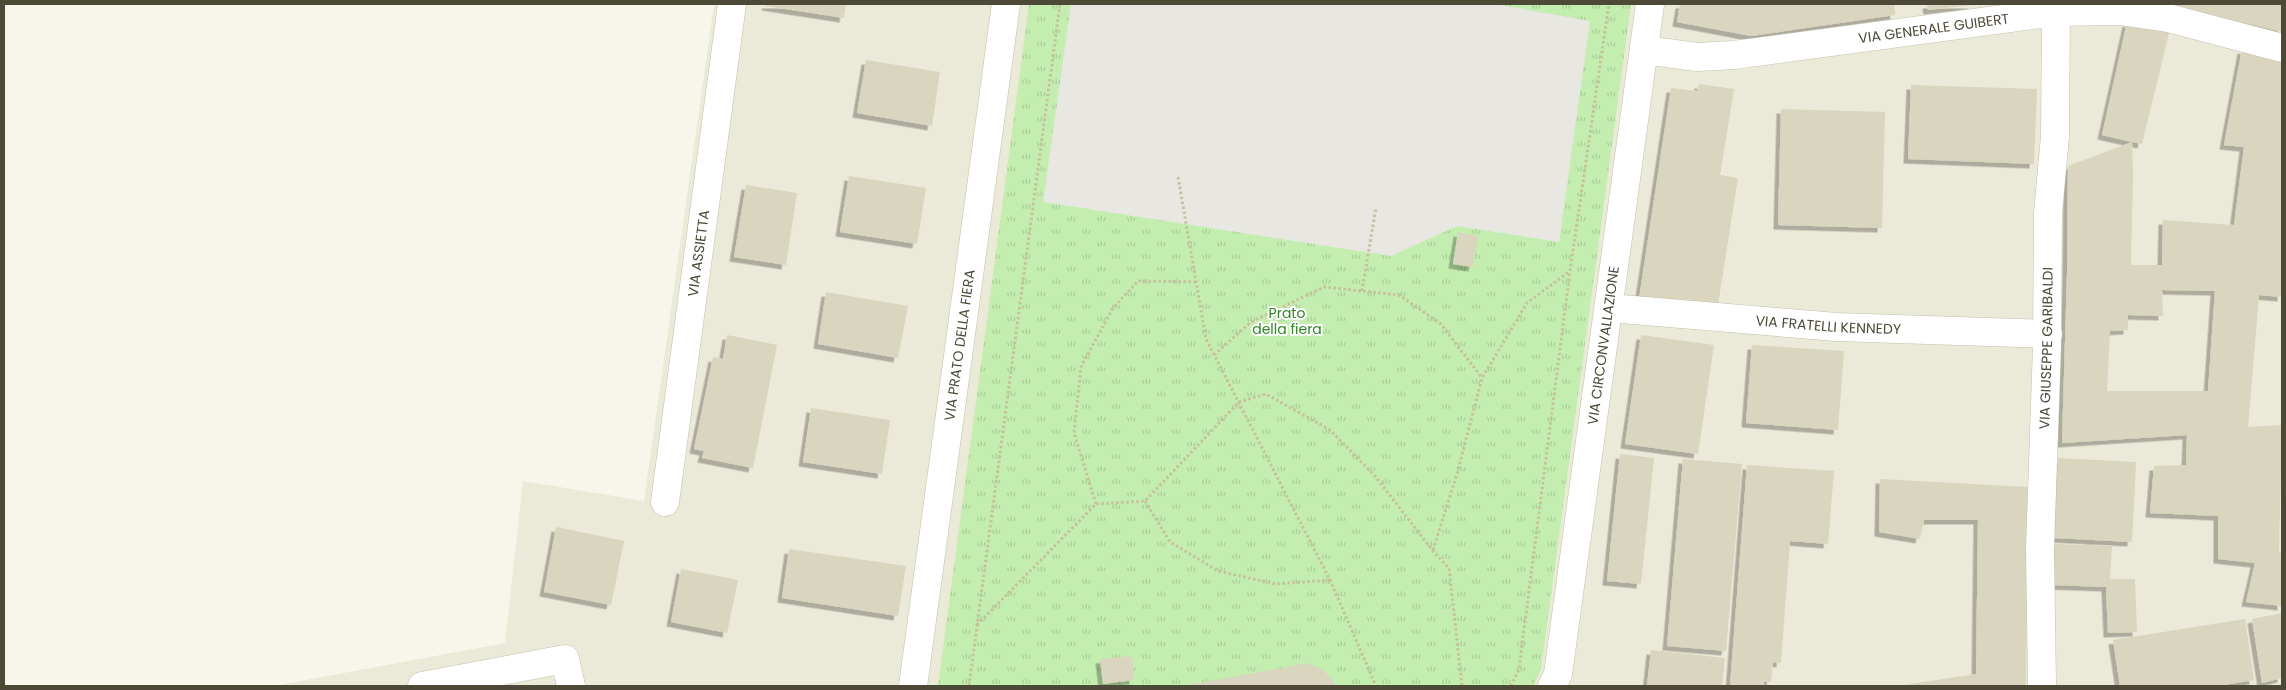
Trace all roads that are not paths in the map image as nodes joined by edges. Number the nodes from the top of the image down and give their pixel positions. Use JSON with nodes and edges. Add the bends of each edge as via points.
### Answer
{"nodes":[{"id":1,"x":732,"y":4,"type":"edge"},
{"id":2,"x":1006,"y":4,"type":"edge"},
{"id":3,"x":1650,"y":4,"type":"edge"},
{"id":4,"x":2056,"y":12,"type":"junction"},
{"id":5,"x":2282,"y":48,"type":"edge"},
{"id":6,"x":1644,"y":50,"type":"junction"},
{"id":7,"x":1609,"y":308,"type":"junction"},
{"id":8,"x":2048,"y":334,"type":"junction"},
{"id":9,"x":665,"y":502,"type":"dead end"},
{"id":10,"x":422,"y":686,"type":"edge"},
{"id":11,"x":571,"y":686,"type":"edge"},
{"id":12,"x":914,"y":686,"type":"edge"},
{"id":13,"x":1552,"y":686,"type":"edge"},
{"id":14,"x":2042,"y":686,"type":"edge"}],
"edges":[{"from":1,"to":9,"type":"street","name":"VIA ASSIETTA"},
{"from":2,"to":12,"type":"street","name":"VIA PRATO DELLA FIERA"},
{"from":3,"to":6,"type":"street","name":"VIA CIRCONVALLAZIONE"},
{"from":4,"to":5,"type":"street","name":"VIA GENERALE GUIBERT","via":[[2120,11],[2168,18]]},
{"from":4,"to":6,"type":"street","name":"VIA GENERALE GUIBERT","via":[[1734,55],[1697,57]]},
{"from":4,"to":8,"type":"street","name":"VIA GIUSEPPE GARIBALDI","via":[[2055,136],[2048,213]]},
{"from":6,"to":7,"type":"street","name":"VIA CIRCONVALLAZIONE"},
{"from":7,"to":8,"type":"street","name":"VIA FRATELLI KENNEDY","via":[[1836,327]]},
{"from":7,"to":13,"type":"street","name":"VIA CIRCONVALLAZIONE","via":[[1558,674]]},
{"from":8,"to":14,"type":"street","name":"VIA GIUSEPPE GARIBALDI","via":[[2040,549]]},
{"from":10,"to":11,"type":"street","via":[[565,659]]}]}
